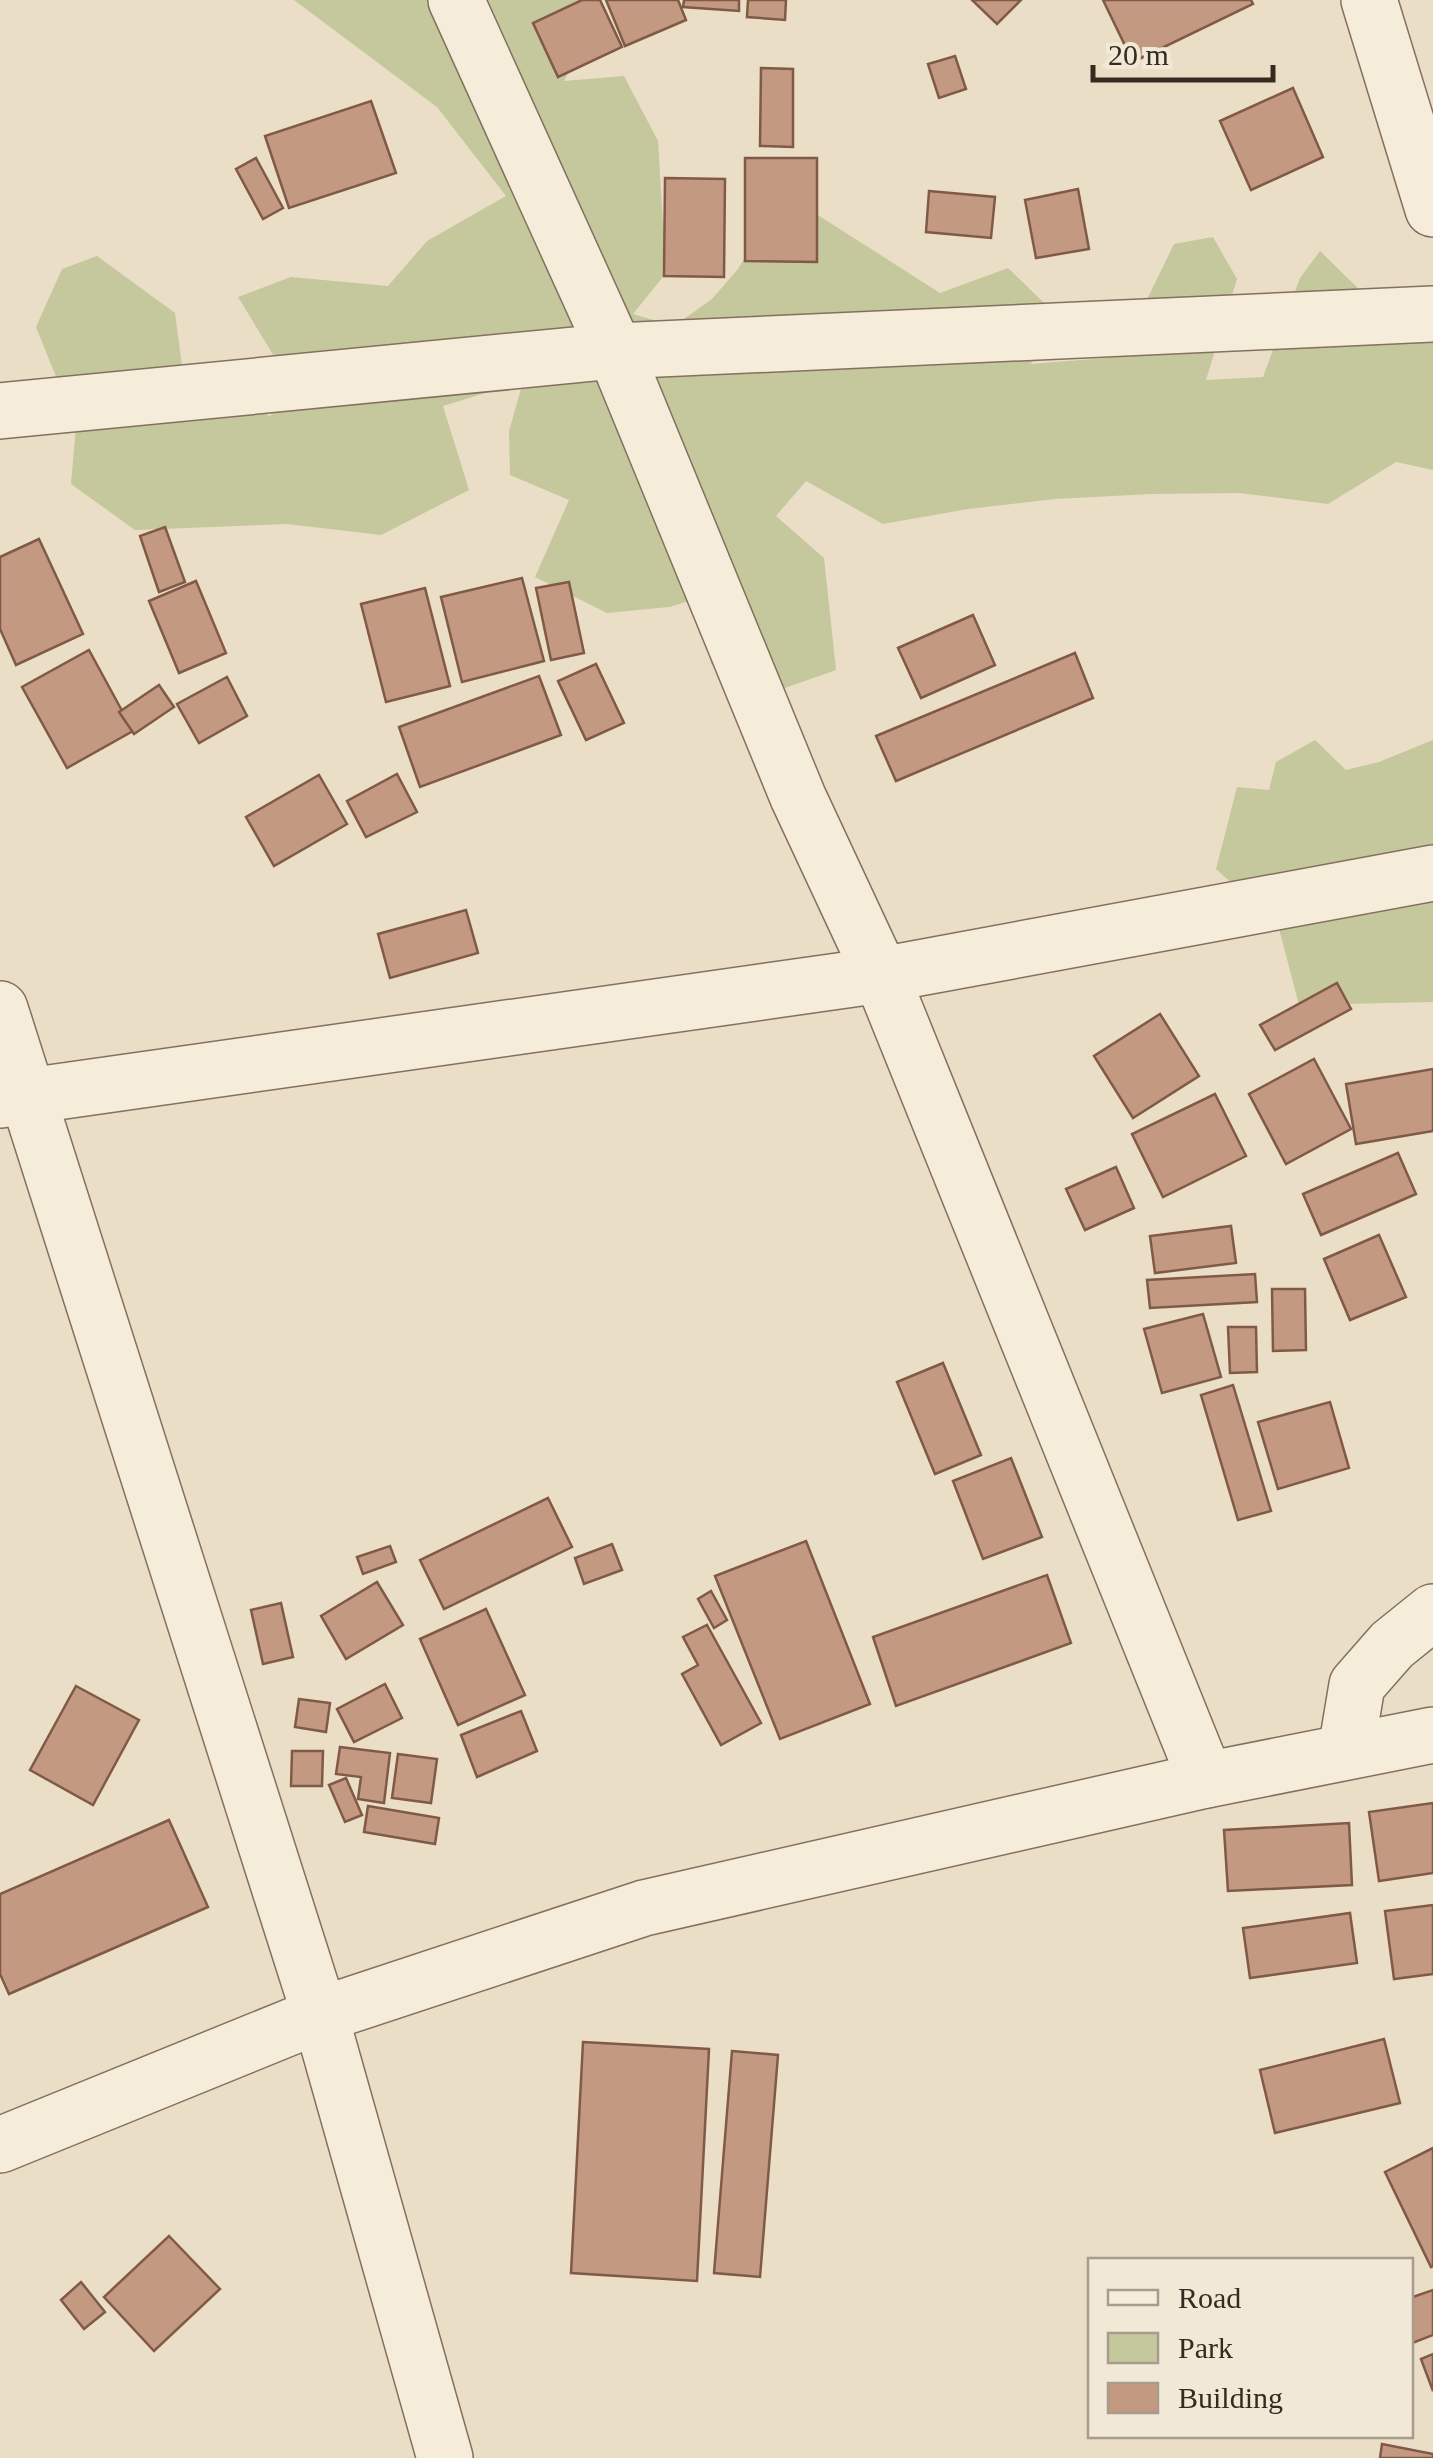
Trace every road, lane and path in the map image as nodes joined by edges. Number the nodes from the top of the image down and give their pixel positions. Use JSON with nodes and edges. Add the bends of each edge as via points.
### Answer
{"nodes":[{"id":1,"x":456,"y":0,"type":"edge"},
{"id":2,"x":1369,"y":0,"type":"edge"},
{"id":3,"x":1433,"y":209,"type":"edge"},
{"id":4,"x":1433,"y":314,"type":"edge"},
{"id":5,"x":615,"y":351,"type":"junction"},
{"id":6,"x":0,"y":411,"type":"edge"},
{"id":7,"x":1433,"y":873,"type":"edge"},
{"id":8,"x":881,"y":975,"type":"junction"},
{"id":9,"x":0,"y":1009,"type":"edge"},
{"id":10,"x":14,"y":1099,"type":"edge"},
{"id":11,"x":1433,"y":1612,"type":"edge"},
{"id":12,"x":1433,"y":1735,"type":"edge"},
{"id":13,"x":1346,"y":1750,"type":"junction"},
{"id":14,"x":1206,"y":1780,"type":"junction"},
{"id":15,"x":320,"y":2015,"type":"junction"},
{"id":16,"x":0,"y":2145,"type":"edge"},
{"id":17,"x":445,"y":2458,"type":"edge"}],
"edges":[{"from":1,"to":5,"type":"street"},
{"from":2,"to":3,"type":"street"},
{"from":4,"to":5,"type":"street"},
{"from":5,"to":6,"type":"street"},
{"from":5,"to":8,"type":"street","via":[[798,797]]},
{"from":7,"to":8,"type":"street"},
{"from":8,"to":10,"type":"street"},
{"from":8,"to":14,"type":"street"},
{"from":9,"to":10,"type":"street"},
{"from":10,"to":15,"type":"street"},
{"from":11,"to":13,"type":"street","via":[[1357,1685]]},
{"from":12,"to":13,"type":"street"},
{"from":13,"to":14,"type":"street"},
{"from":14,"to":15,"type":"street","via":[[644,1908]]},
{"from":15,"to":16,"type":"street"},
{"from":15,"to":17,"type":"street"}]}
